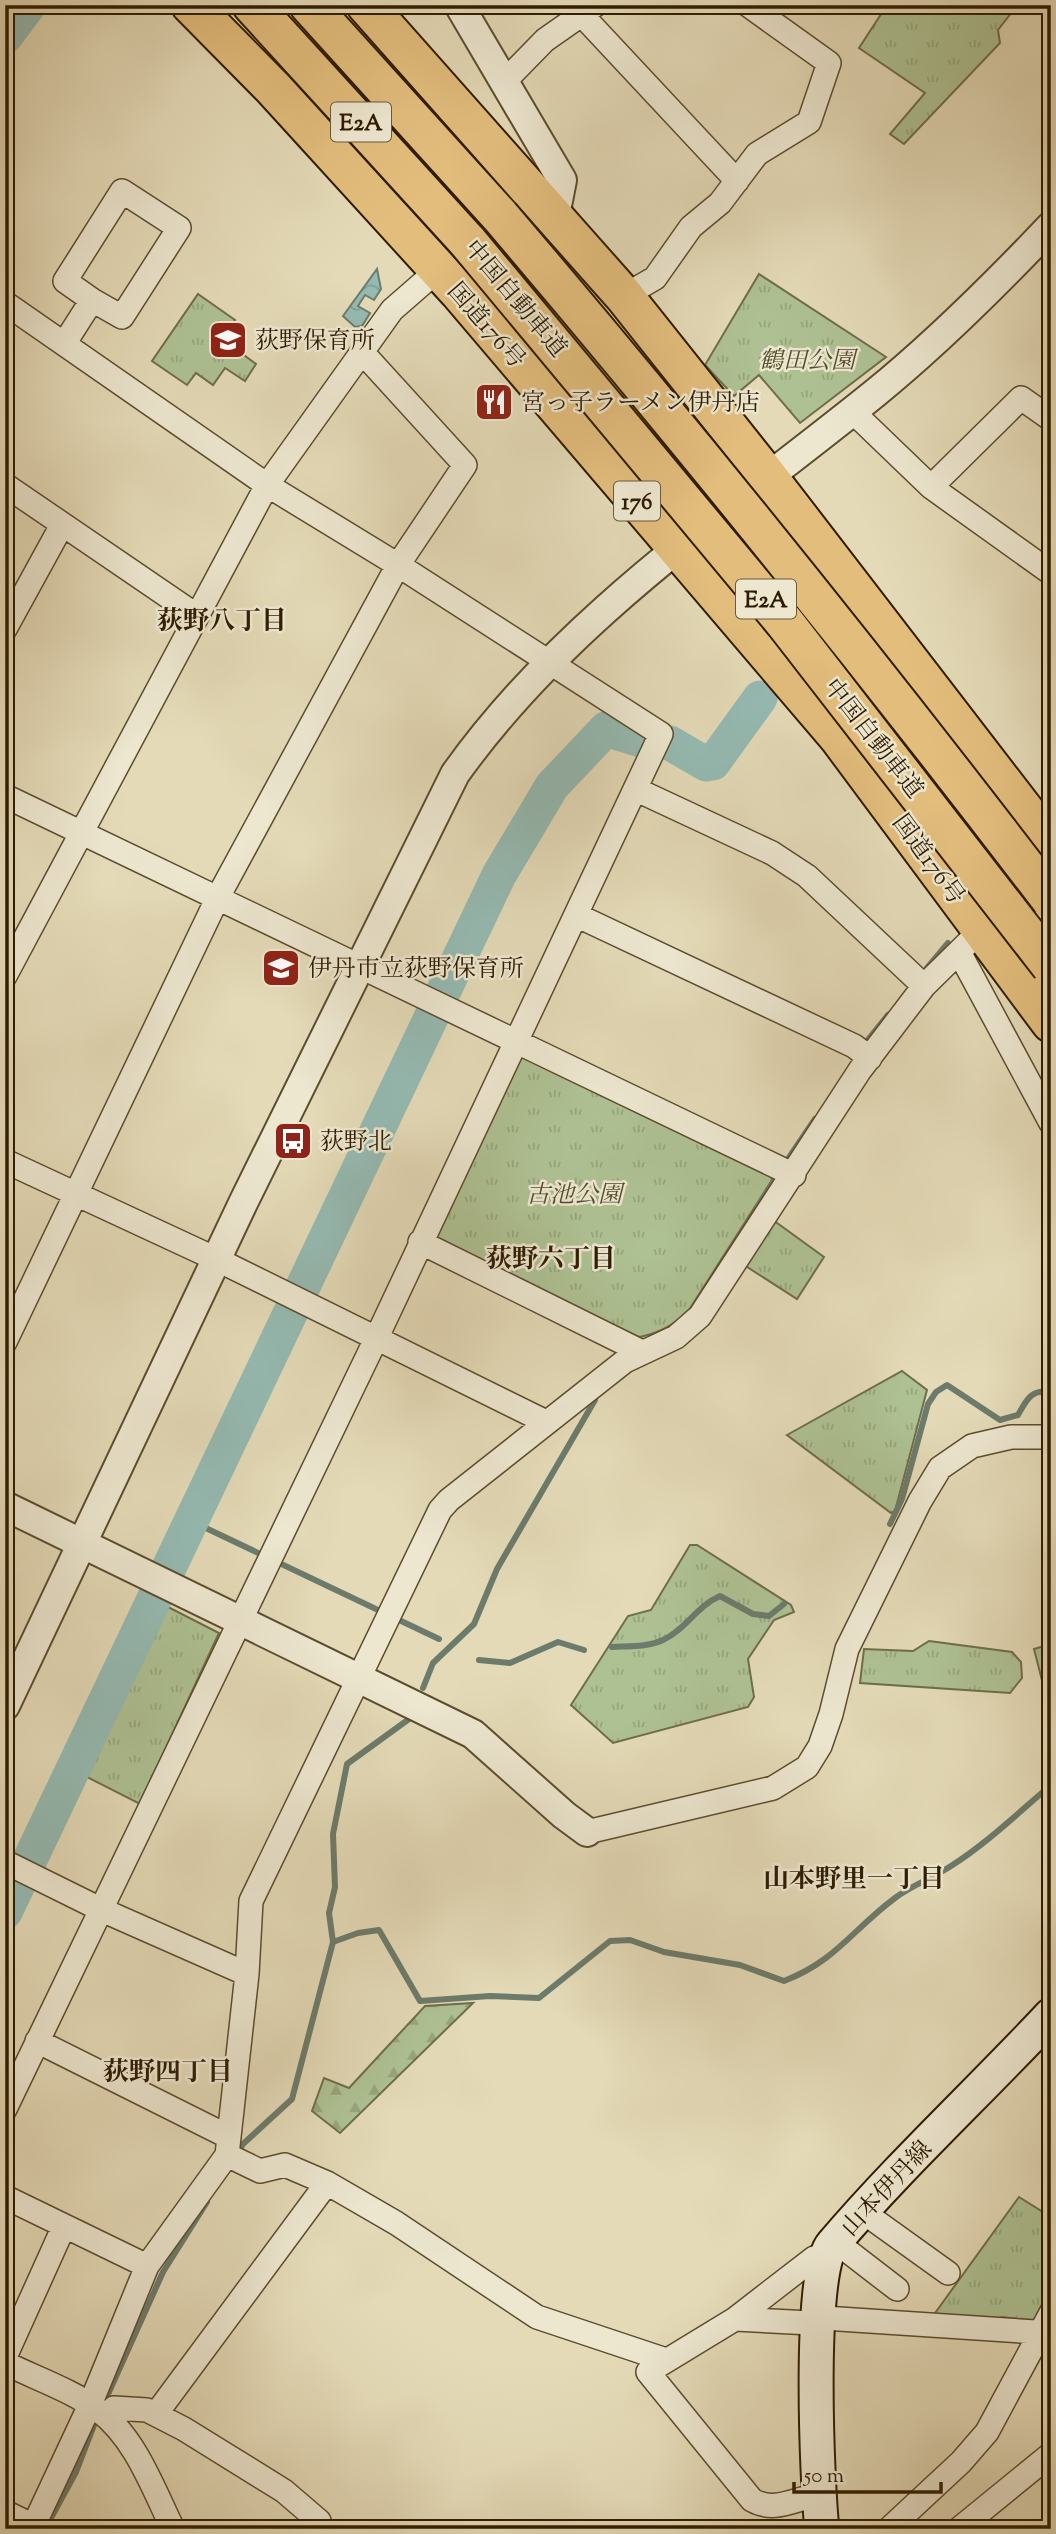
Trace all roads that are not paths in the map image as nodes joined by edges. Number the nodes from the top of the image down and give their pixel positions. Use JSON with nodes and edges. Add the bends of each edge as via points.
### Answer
{"nodes":[{"id":1,"x":191,"y":5,"type":"edge"},
{"id":2,"x":252,"y":5,"type":"edge"},
{"id":3,"x":309,"y":5,"type":"edge"},
{"id":4,"x":366,"y":5,"type":"edge"},
{"id":5,"x":459,"y":5,"type":"edge"},
{"id":6,"x":748,"y":5,"type":"edge"},
{"id":7,"x":588,"y":10,"type":"edge"},
{"id":8,"x":503,"y":83,"type":"junction"},
{"id":9,"x":737,"y":181,"type":"junction"},
{"id":10,"x":555,"y":216,"type":"junction"},
{"id":11,"x":1051,"y":226,"type":"edge"},
{"id":12,"x":449,"y":281,"type":"junction"},
{"id":13,"x":624,"y":296,"type":"junction"},
{"id":14,"x":92,"y":300,"type":"junction"},
{"id":15,"x":5,"y":303,"type":"edge"},
{"id":16,"x":64,"y":344,"type":"junction"},
{"id":17,"x":362,"y":352,"type":"junction"},
{"id":18,"x":852,"y":411,"type":"junction"},
{"id":19,"x":1051,"y":419,"type":"edge"},
{"id":20,"x":768,"y":477,"type":"junction"},
{"id":21,"x":5,"y":485,"type":"edge"},
{"id":22,"x":268,"y":485,"type":"junction"},
{"id":23,"x":931,"y":487,"type":"junction"},
{"id":24,"x":62,"y":525,"type":"junction"},
{"id":25,"x":678,"y":550,"type":"junction"},
{"id":26,"x":398,"y":565,"type":"junction"},
{"id":27,"x":1051,"y":573,"type":"edge"},
{"id":28,"x":197,"y":616,"type":"junction"},
{"id":29,"x":5,"y":629,"type":"edge"},
{"id":30,"x":547,"y":663,"type":"junction"},
{"id":31,"x":635,"y":789,"type":"junction"},
{"id":32,"x":5,"y":796,"type":"edge"},
{"id":33,"x":80,"y":831,"type":"junction"},
{"id":34,"x":1049,"y":839,"type":"edge"},
{"id":35,"x":218,"y":897,"type":"junction"},
{"id":36,"x":1051,"y":900,"type":"edge"},
{"id":37,"x":576,"y":915,"type":"junction"},
{"id":38,"x":970,"y":941,"type":"junction"},
{"id":39,"x":1051,"y":966,"type":"edge"},
{"id":40,"x":360,"y":968,"type":"junction"},
{"id":41,"x":5,"y":976,"type":"edge"},
{"id":42,"x":923,"y":986,"type":"junction"},
{"id":43,"x":1051,"y":1023,"type":"edge"},
{"id":44,"x":517,"y":1041,"type":"junction"},
{"id":45,"x":870,"y":1058,"type":"junction"},
{"id":46,"x":1051,"y":1123,"type":"edge"},
{"id":47,"x":5,"y":1161,"type":"edge"},
{"id":48,"x":794,"y":1175,"type":"junction"},
{"id":49,"x":76,"y":1195,"type":"junction"},
{"id":50,"x":420,"y":1242,"type":"junction"},
{"id":51,"x":216,"y":1259,"type":"junction"},
{"id":52,"x":376,"y":1339,"type":"junction"},
{"id":53,"x":5,"y":1342,"type":"edge"},
{"id":54,"x":640,"y":1351,"type":"junction"},
{"id":55,"x":546,"y":1422,"type":"junction"},
{"id":56,"x":1051,"y":1437,"type":"edge"},
{"id":57,"x":5,"y":1506,"type":"edge"},
{"id":58,"x":82,"y":1542,"type":"junction"},
{"id":59,"x":240,"y":1620,"type":"junction"},
{"id":60,"x":359,"y":1677,"type":"junction"},
{"id":61,"x":5,"y":1706,"type":"edge"},
{"id":62,"x":587,"y":1832,"type":"joint"},
{"id":63,"x":18,"y":1868,"type":"edge"},
{"id":64,"x":102,"y":1910,"type":"junction"},
{"id":65,"x":247,"y":1974,"type":"junction"},
{"id":66,"x":1051,"y":2015,"type":"edge"},
{"id":67,"x":37,"y":2041,"type":"junction"},
{"id":68,"x":5,"y":2109,"type":"edge"},
{"id":69,"x":228,"y":2146,"type":"junction"},
{"id":70,"x":327,"y":2183,"type":"junction"},
{"id":71,"x":5,"y":2197,"type":"edge"},
{"id":72,"x":863,"y":2212,"type":"junction"},
{"id":73,"x":64,"y":2226,"type":"junction"},
{"id":74,"x":832,"y":2248,"type":"junction"},
{"id":75,"x":147,"y":2266,"type":"junction"},
{"id":76,"x":948,"y":2273,"type":"dead end"},
{"id":77,"x":897,"y":2289,"type":"dead end"},
{"id":78,"x":735,"y":2319,"type":"junction"},
{"id":79,"x":816,"y":2321,"type":"junction"},
{"id":80,"x":1047,"y":2326,"type":"edge"},
{"id":81,"x":5,"y":2357,"type":"edge"},
{"id":82,"x":666,"y":2360,"type":"junction"},
{"id":83,"x":5,"y":2363,"type":"edge"},
{"id":84,"x":99,"y":2411,"type":"junction"},
{"id":85,"x":156,"y":2414,"type":"junction"},
{"id":86,"x":1051,"y":2454,"type":"edge"},
{"id":87,"x":818,"y":2495,"type":"junction"},
{"id":88,"x":5,"y":2512,"type":"edge"},
{"id":89,"x":319,"y":2522,"type":"dead end"},
{"id":90,"x":33,"y":2527,"type":"edge"},
{"id":91,"x":173,"y":2529,"type":"edge"},
{"id":92,"x":822,"y":2529,"type":"edge"},
{"id":93,"x":889,"y":2529,"type":"edge"},
{"id":94,"x":959,"y":2529,"type":"edge"}],
"edges":[{"from":1,"to":12,"type":"highway","name":"国道176号","number":"176"},
{"from":2,"to":39,"type":"highway","name":"中国自動車道","number":"E2A","bridge":true,"via":[[468,242],[785,623]]},
{"from":3,"to":36,"type":"highway","name":"中国自動車道","number":"E2A","bridge":true,"via":[[500,216],[662,407]]},
{"from":4,"to":10,"type":"highway"},
{"from":5,"to":8,"type":"street"},
{"from":6,"to":9,"type":"street","via":[[829,63],[809,122],[757,154]]},
{"from":7,"to":8,"type":"street","via":[[545,40]]},
{"from":7,"to":9,"type":"street"},
{"from":8,"to":10,"type":"street","via":[[562,180]]},
{"from":9,"to":13,"type":"street","via":[[720,204],[691,227],[655,278]]},
{"from":10,"to":12,"type":"street"},
{"from":10,"to":13,"type":"highway"},
{"from":11,"to":18,"type":"street","via":[[935,343]]},
{"from":12,"to":17,"type":"street","via":[[392,310]]},
{"from":12,"to":25,"type":"highway","name":"国道176号","number":"176"},
{"from":13,"to":20,"type":"highway"},
{"from":14,"to":14,"type":"street","via":[[65,281],[122,191],[179,228],[122,317]]},
{"from":14,"to":16,"type":"street"},
{"from":15,"to":16,"type":"street"},
{"from":16,"to":22,"type":"street"},
{"from":17,"to":22,"type":"street"},
{"from":17,"to":26,"type":"street","via":[[465,465]]},
{"from":18,"to":20,"type":"street"},
{"from":18,"to":23,"type":"street"},
{"from":19,"to":23,"type":"street","via":[[1021,398]]},
{"from":20,"to":25,"type":"street"},
{"from":20,"to":34,"type":"highway"},
{"from":21,"to":24,"type":"street"},
{"from":22,"to":26,"type":"street"},
{"from":22,"to":28,"type":"street"},
{"from":23,"to":27,"type":"street"},
{"from":24,"to":28,"type":"street"},
{"from":24,"to":29,"type":"street"},
{"from":25,"to":30,"type":"street"},
{"from":25,"to":38,"type":"highway","name":"国道176号","number":"176","via":[[839,738]]},
{"from":26,"to":30,"type":"street"},
{"from":26,"to":35,"type":"street"},
{"from":28,"to":33,"type":"street"},
{"from":30,"to":31,"type":"street","via":[[661,734]]},
{"from":30,"to":40,"type":"street","via":[[499,714],[455,774]]},
{"from":31,"to":37,"type":"street"},
{"from":31,"to":42,"type":"street","via":[[772,853],[807,876]]},
{"from":32,"to":33,"type":"street"},
{"from":33,"to":35,"type":"street"},
{"from":33,"to":41,"type":"street"},
{"from":35,"to":40,"type":"street"},
{"from":35,"to":49,"type":"street"},
{"from":37,"to":44,"type":"street"},
{"from":37,"to":45,"type":"street","via":[[854,1046]]},
{"from":38,"to":42,"type":"street"},
{"from":38,"to":43,"type":"highway","name":"国道176号","number":"176"},
{"from":38,"to":46,"type":"street"},
{"from":40,"to":44,"type":"street"},
{"from":40,"to":51,"type":"street"},
{"from":42,"to":45,"type":"street"},
{"from":44,"to":48,"type":"street"},
{"from":44,"to":50,"type":"street"},
{"from":45,"to":48,"type":"street"},
{"from":47,"to":49,"type":"street"},
{"from":48,"to":54,"type":"street","via":[[700,1316],[676,1337]]},
{"from":49,"to":51,"type":"street"},
{"from":49,"to":53,"type":"street"},
{"from":50,"to":52,"type":"street"},
{"from":50,"to":54,"type":"street"},
{"from":51,"to":52,"type":"street"},
{"from":51,"to":58,"type":"street"},
{"from":52,"to":55,"type":"street"},
{"from":52,"to":59,"type":"street"},
{"from":54,"to":55,"type":"street"},
{"from":55,"to":60,"type":"street","via":[[440,1510]]},
{"from":56,"to":62,"type":"street","via":[[1011,1437],[972,1446],[940,1468],[848,1649],[820,1746],[807,1768],[773,1788]]},
{"from":57,"to":58,"type":"street"},
{"from":58,"to":59,"type":"street"},
{"from":58,"to":61,"type":"street"},
{"from":59,"to":60,"type":"street"},
{"from":59,"to":64,"type":"street"},
{"from":60,"to":62,"type":"street","via":[[473,1734]]},
{"from":60,"to":65,"type":"street","via":[[251,1901]]},
{"from":63,"to":64,"type":"street"},
{"from":64,"to":65,"type":"street"},
{"from":64,"to":67,"type":"street"},
{"from":65,"to":69,"type":"street"},
{"from":66,"to":72,"type":"main road","name":"山本伊丹線"},
{"from":67,"to":68,"type":"street"},
{"from":67,"to":69,"type":"street"},
{"from":69,"to":70,"type":"street","via":[[260,2171],[285,2165]]},
{"from":69,"to":75,"type":"street"},
{"from":70,"to":82,"type":"street","via":[[537,2317]]},
{"from":70,"to":85,"type":"street"},
{"from":71,"to":73,"type":"street"},
{"from":72,"to":74,"type":"main road","name":"山本伊丹線"},
{"from":72,"to":76,"type":"street"},
{"from":73,"to":75,"type":"street"},
{"from":73,"to":81,"type":"street"},
{"from":74,"to":77,"type":"street"},
{"from":74,"to":78,"type":"street"},
{"from":74,"to":79,"type":"main road","name":"山本伊丹線"},
{"from":75,"to":84,"type":"street"},
{"from":78,"to":79,"type":"street"},
{"from":78,"to":82,"type":"street"},
{"from":79,"to":80,"type":"street"},
{"from":79,"to":87,"type":"main road","name":"山本伊丹線"},
{"from":80,"to":93,"type":"street","via":[[987,2432]]},
{"from":82,"to":87,"type":"street","via":[[648,2372],[752,2500],[782,2507]]},
{"from":83,"to":84,"type":"street"},
{"from":84,"to":85,"type":"street","via":[[129,2407]]},
{"from":84,"to":90,"type":"street"},
{"from":84,"to":91,"type":"street","via":[[133,2450]]},
{"from":85,"to":89,"type":"street","via":[[249,2467]]},
{"from":86,"to":94,"type":"street"},
{"from":87,"to":92,"type":"main road","name":"山本伊丹線"},
{"from":88,"to":90,"type":"street"}]}
